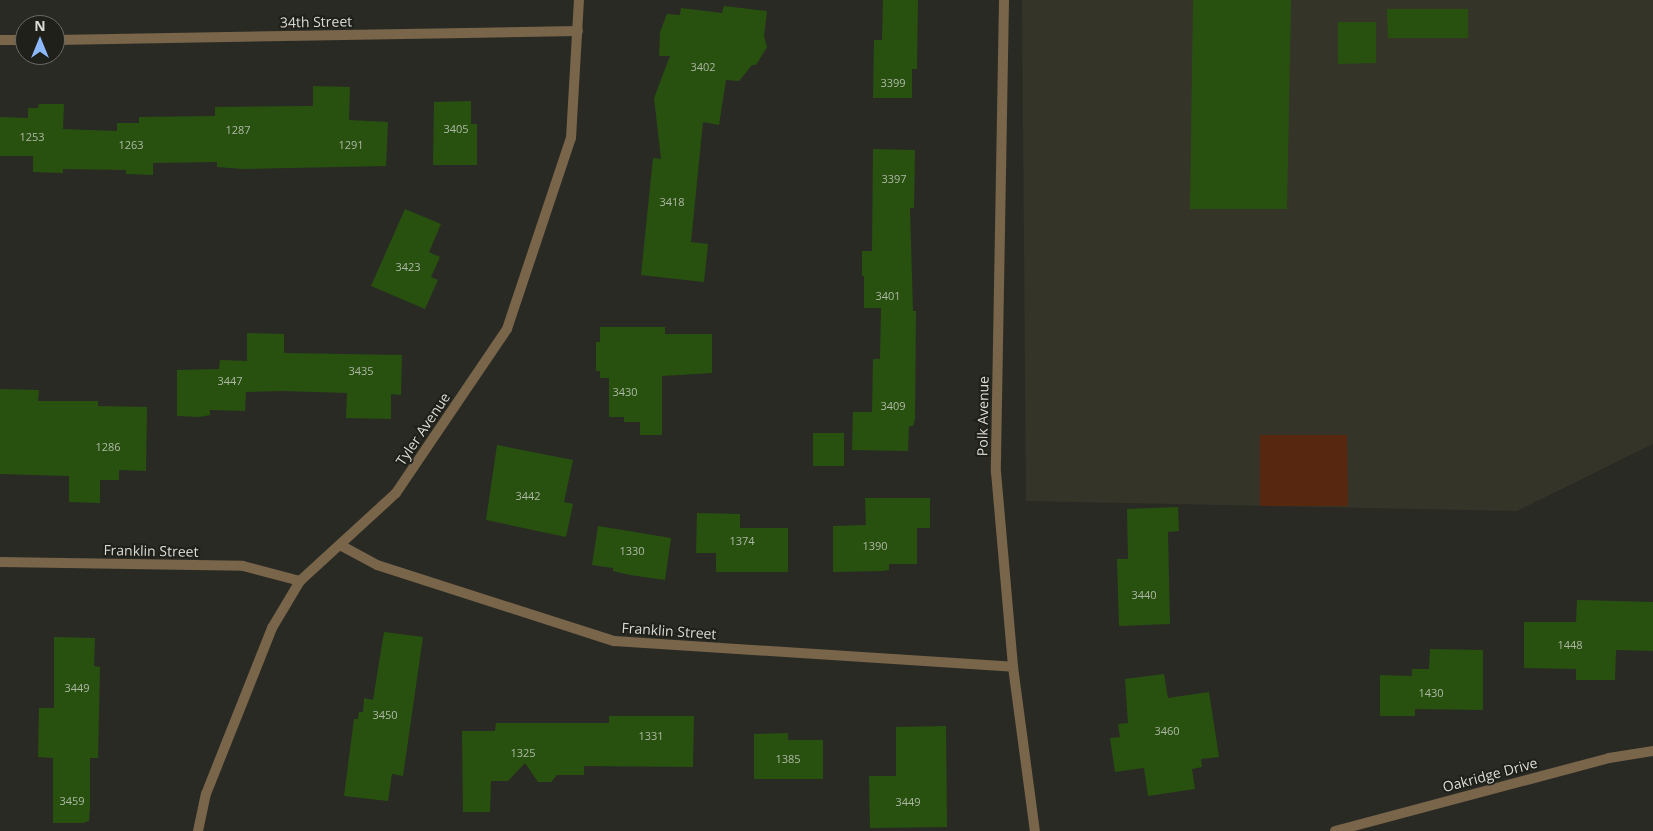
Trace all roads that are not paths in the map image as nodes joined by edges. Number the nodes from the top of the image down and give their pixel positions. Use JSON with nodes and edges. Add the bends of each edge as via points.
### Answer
{"nodes":[{"id":1,"x":579,"y":0,"type":"edge"},
{"id":2,"x":1004,"y":0,"type":"edge"},
{"id":3,"x":578,"y":31,"type":"junction"},
{"id":4,"x":0,"y":40,"type":"edge"},
{"id":5,"x":15,"y":40,"type":"edge"},
{"id":6,"x":65,"y":40,"type":"edge"},
{"id":7,"x":340,"y":545,"type":"junction"},
{"id":8,"x":0,"y":562,"type":"edge"},
{"id":9,"x":300,"y":581,"type":"junction"},
{"id":10,"x":1013,"y":667,"type":"junction"},
{"id":11,"x":1653,"y":751,"type":"edge"},
{"id":12,"x":198,"y":831,"type":"edge"},
{"id":13,"x":1035,"y":831,"type":"edge"},
{"id":14,"x":1335,"y":831,"type":"edge"}],
"edges":[{"from":1,"to":3,"type":"street","name":"Tyler Avenue"},
{"from":2,"to":10,"type":"street","name":"Polk Avenue","via":[[996,472]]},
{"from":3,"to":6,"type":"street","name":"34th Street"},
{"from":3,"to":7,"type":"street","name":"Tyler Avenue","via":[[571,138],[507,329],[396,493]]},
{"from":4,"to":5,"type":"street"},
{"from":7,"to":9,"type":"street","name":"Tyler Avenue"},
{"from":7,"to":10,"type":"street","name":"Franklin Street","via":[[377,565],[614,641]]},
{"from":8,"to":9,"type":"street","name":"Franklin Street","via":[[243,566]]},
{"from":9,"to":12,"type":"street","name":"Tyler Avenue","via":[[272,628],[206,794]]},
{"from":10,"to":13,"type":"street","name":"Polk Avenue"},
{"from":11,"to":14,"type":"street","name":"Oakridge Drive","via":[[1609,758]]}]}
